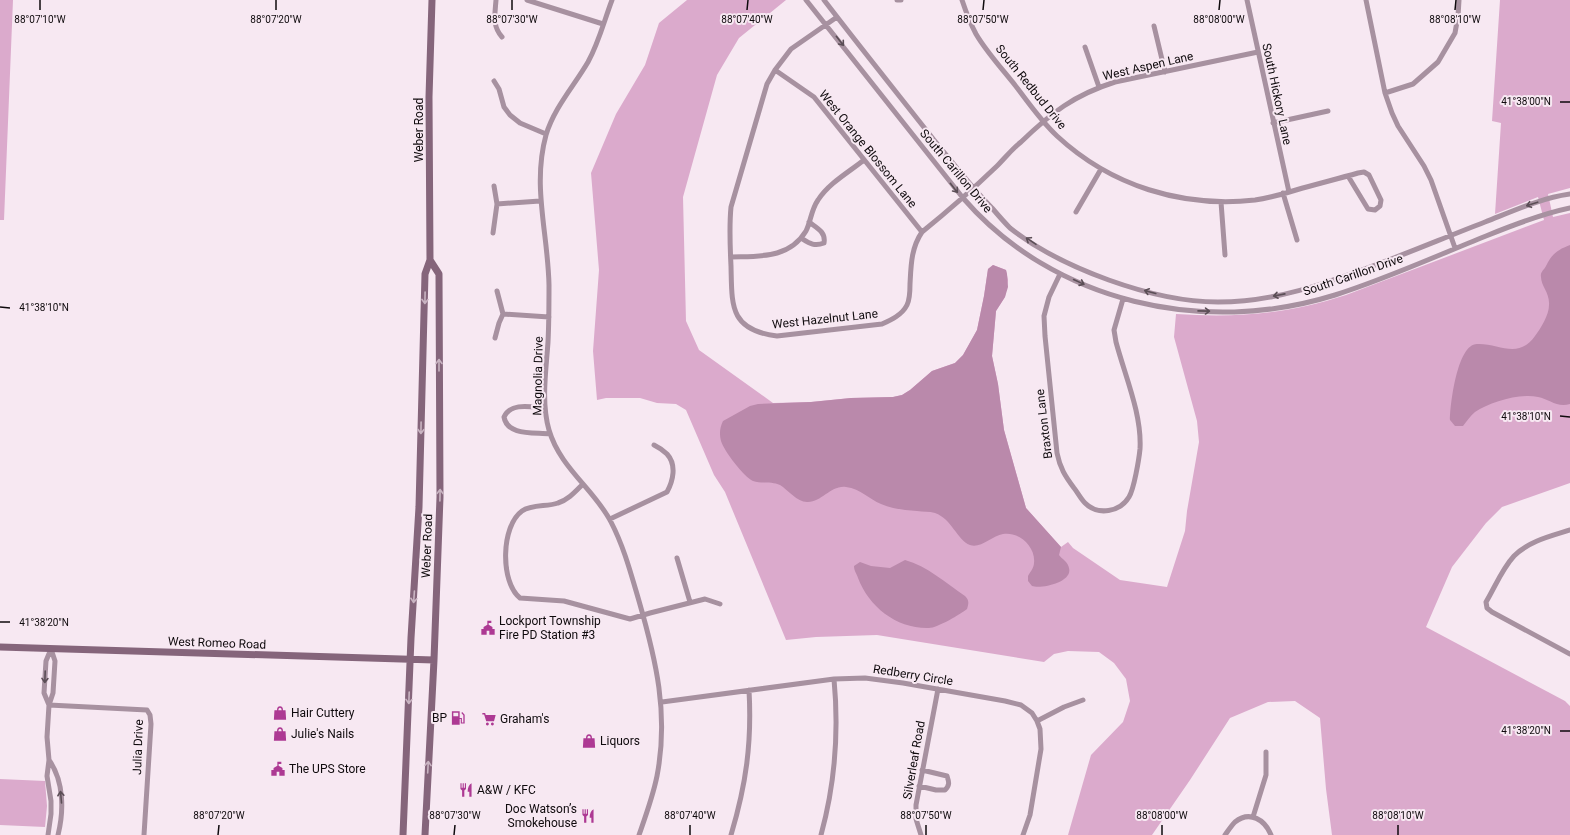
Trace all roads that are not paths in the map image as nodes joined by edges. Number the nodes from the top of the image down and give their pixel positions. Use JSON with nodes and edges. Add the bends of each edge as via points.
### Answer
{"nodes":[{"id":1,"x":432,"y":0,"type":"edge"},
{"id":2,"x":496,"y":0,"type":"edge"},
{"id":3,"x":527,"y":0,"type":"edge"},
{"id":4,"x":612,"y":0,"type":"edge"},
{"id":5,"x":806,"y":0,"type":"edge"},
{"id":6,"x":824,"y":0,"type":"edge"},
{"id":7,"x":897,"y":0,"type":"edge"},
{"id":8,"x":901,"y":0,"type":"edge"},
{"id":9,"x":962,"y":0,"type":"edge"},
{"id":10,"x":1247,"y":0,"type":"edge"},
{"id":11,"x":1366,"y":0,"type":"edge"},
{"id":12,"x":1459,"y":0,"type":"edge"},
{"id":13,"x":837,"y":17,"type":"junction"},
{"id":14,"x":603,"y":24,"type":"junction"},
{"id":15,"x":826,"y":24,"type":"junction"},
{"id":16,"x":1154,"y":26,"type":"dead end"},
{"id":17,"x":502,"y":37,"type":"dead end"},
{"id":18,"x":1085,"y":47,"type":"dead end"},
{"id":19,"x":1258,"y":52,"type":"junction"},
{"id":20,"x":774,"y":70,"type":"junction"},
{"id":21,"x":1165,"y":72,"type":"junction"},
{"id":22,"x":494,"y":80,"type":"dead end"},
{"id":23,"x":1099,"y":88,"type":"junction"},
{"id":24,"x":1386,"y":94,"type":"junction"},
{"id":25,"x":1328,"y":111,"type":"dead end"},
{"id":26,"x":1043,"y":122,"type":"junction"},
{"id":27,"x":1273,"y":123,"type":"junction"},
{"id":28,"x":546,"y":134,"type":"junction"},
{"id":29,"x":864,"y":160,"type":"junction"},
{"id":30,"x":1101,"y":169,"type":"junction"},
{"id":31,"x":1348,"y":176,"type":"junction"},
{"id":32,"x":494,"y":186,"type":"dead end"},
{"id":33,"x":973,"y":188,"type":"junction"},
{"id":34,"x":1286,"y":193,"type":"junction"},
{"id":35,"x":1570,"y":194,"type":"edge"},
{"id":36,"x":963,"y":198,"type":"junction"},
{"id":37,"x":540,"y":201,"type":"junction"},
{"id":38,"x":1221,"y":202,"type":"junction"},
{"id":39,"x":497,"y":204,"type":"junction"},
{"id":40,"x":1570,"y":208,"type":"edge"},
{"id":41,"x":1076,"y":212,"type":"dead end"},
{"id":42,"x":809,"y":222,"type":"junction"},
{"id":43,"x":922,"y":232,"type":"junction"},
{"id":44,"x":493,"y":233,"type":"dead end"},
{"id":45,"x":1450,"y":235,"type":"junction"},
{"id":46,"x":801,"y":238,"type":"junction"},
{"id":47,"x":1297,"y":240,"type":"dead end"},
{"id":48,"x":1455,"y":248,"type":"junction"},
{"id":49,"x":1225,"y":256,"type":"dead end"},
{"id":50,"x":731,"y":257,"type":"junction"},
{"id":51,"x":430,"y":260,"type":"junction"},
{"id":52,"x":1060,"y":274,"type":"junction"},
{"id":53,"x":497,"y":291,"type":"dead end"},
{"id":54,"x":1123,"y":299,"type":"junction"},
{"id":55,"x":503,"y":314,"type":"junction"},
{"id":56,"x":549,"y":317,"type":"junction"},
{"id":57,"x":495,"y":338,"type":"dead end"},
{"id":58,"x":545,"y":408,"type":"junction"},
{"id":59,"x":550,"y":434,"type":"junction"},
{"id":60,"x":654,"y":445,"type":"dead end"},
{"id":61,"x":582,"y":485,"type":"junction"},
{"id":62,"x":610,"y":519,"type":"junction"},
{"id":63,"x":1570,"y":530,"type":"edge"},
{"id":64,"x":677,"y":558,"type":"dead end"},
{"id":65,"x":690,"y":602,"type":"junction"},
{"id":66,"x":720,"y":604,"type":"dead end"},
{"id":67,"x":643,"y":614,"type":"junction"},
{"id":68,"x":0,"y":647,"type":"edge"},
{"id":69,"x":51,"y":649,"type":"junction"},
{"id":70,"x":1570,"y":654,"type":"edge"},
{"id":71,"x":410,"y":659,"type":"junction"},
{"id":72,"x":434,"y":660,"type":"junction"},
{"id":73,"x":834,"y":679,"type":"junction"},
{"id":74,"x":938,"y":689,"type":"junction"},
{"id":75,"x":749,"y":690,"type":"junction"},
{"id":76,"x":1083,"y":700,"type":"dead end"},
{"id":77,"x":662,"y":702,"type":"junction"},
{"id":78,"x":49,"y":705,"type":"junction"},
{"id":79,"x":1037,"y":721,"type":"junction"},
{"id":80,"x":1266,"y":752,"type":"dead end"},
{"id":81,"x":49,"y":760,"type":"junction"},
{"id":82,"x":922,"y":770,"type":"junction"},
{"id":83,"x":919,"y":786,"type":"junction"},
{"id":84,"x":1253,"y":816,"type":"junction"},
{"id":85,"x":48,"y":835,"type":"edge"},
{"id":86,"x":58,"y":835,"type":"edge"},
{"id":87,"x":144,"y":835,"type":"edge"},
{"id":88,"x":403,"y":835,"type":"edge"},
{"id":89,"x":425,"y":835,"type":"edge"},
{"id":90,"x":639,"y":835,"type":"edge"},
{"id":91,"x":731,"y":835,"type":"edge"},
{"id":92,"x":821,"y":835,"type":"edge"},
{"id":93,"x":921,"y":835,"type":"edge"},
{"id":94,"x":1023,"y":835,"type":"edge"},
{"id":95,"x":1225,"y":835,"type":"edge"},
{"id":96,"x":1271,"y":835,"type":"edge"}],
"edges":[{"from":1,"to":51,"type":"main road","name":"Weber Road","via":[[429,97]]},
{"from":2,"to":17,"type":"street","via":[[494,20]]},
{"from":3,"to":14,"type":"street"},
{"from":4,"to":14,"type":"street","name":"Magnolia Drive"},
{"from":5,"to":15,"type":"street","name":"South Carillon Drive"},
{"from":6,"to":13,"type":"street","name":"South Carillon Drive"},
{"from":7,"to":8,"type":"street"},
{"from":9,"to":26,"type":"street","name":"South Redbud Drive","via":[[976,35]]},
{"from":10,"to":19,"type":"street","name":"South Hickory Lane"},
{"from":11,"to":24,"type":"street"},
{"from":12,"to":24,"type":"street","via":[[1455,33],[1438,62],[1413,84]]},
{"from":13,"to":15,"type":"street","name":"West Hazelnut Lane"},
{"from":13,"to":33,"type":"street","name":"South Carillon Drive"},
{"from":14,"to":28,"type":"street","name":"Magnolia Drive","via":[[587,64],[554,114]]},
{"from":15,"to":20,"type":"street","name":"West Hazelnut Lane","via":[[791,49]]},
{"from":15,"to":36,"type":"street","name":"South Carillon Drive","one_way":true},
{"from":16,"to":21,"type":"street"},
{"from":18,"to":23,"type":"street"},
{"from":19,"to":21,"type":"street","name":"West Aspen Lane"},
{"from":19,"to":27,"type":"street","name":"South Hickory Lane"},
{"from":20,"to":29,"type":"street","name":"West Orange Blossom Lane","via":[[814,97]]},
{"from":20,"to":50,"type":"street","name":"West Hazelnut Lane","via":[[767,84],[731,207]]},
{"from":21,"to":23,"type":"street","name":"West Aspen Lane","via":[[1115,82]]},
{"from":22,"to":28,"type":"street","via":[[504,107],[510,115],[520,123]]},
{"from":23,"to":26,"type":"street","name":"West Aspen Lane","via":[[1074,99]]},
{"from":24,"to":45,"type":"street","via":[[1398,126],[1431,180]]},
{"from":25,"to":27,"type":"street"},
{"from":26,"to":30,"type":"street","name":"South Redbud Drive","via":[[1075,152]]},
{"from":26,"to":33,"type":"street","name":"West Aspen Lane"},
{"from":27,"to":34,"type":"street","name":"South Hickory Lane"},
{"from":28,"to":37,"type":"street","name":"Magnolia Drive","via":[[542,155]]},
{"from":29,"to":42,"type":"street","via":[[818,199]]},
{"from":29,"to":43,"type":"street","name":"West Orange Blossom Lane"},
{"from":30,"to":38,"type":"street","name":"South Redbud Drive","via":[[1145,190],[1172,197]]},
{"from":30,"to":41,"type":"street"},
{"from":31,"to":31,"type":"street","name":"South Redbud Drive","via":[[1368,209],[1375,210],[1380,206],[1381,200],[1369,175],[1364,172]]},
{"from":31,"to":34,"type":"street","name":"South Redbud Drive"},
{"from":32,"to":39,"type":"street"},
{"from":33,"to":36,"type":"street","name":"West Aspen Lane"},
{"from":45,"to":33,"type":"street","name":"South Carillon Drive","one_way":true,"via":[[1379,264],[1282,295],[1217,302],[1193,300],[1125,285],[1048,253],[1010,227]]},
{"from":34,"to":38,"type":"street","name":"South Redbud Drive","via":[[1257,200]]},
{"from":34,"to":47,"type":"street","name":"South Hickory Lane"},
{"from":35,"to":45,"type":"street","name":"South Carillon Drive","one_way":true,"via":[[1526,206]]},
{"from":36,"to":43,"type":"street","name":"West Hazelnut Lane"},
{"from":36,"to":52,"type":"street","name":"South Carillon Drive","via":[[979,217],[1005,239]]},
{"from":37,"to":39,"type":"street"},
{"from":37,"to":56,"type":"street","name":"Magnolia Drive","via":[[549,280]]},
{"from":38,"to":49,"type":"street"},
{"from":39,"to":44,"type":"street"},
{"from":40,"to":48,"type":"street","name":"South Carillon Drive","via":[[1529,219]]},
{"from":42,"to":46,"type":"street"},
{"from":42,"to":46,"type":"street","via":[[821,230],[824,243],[812,245]]},
{"from":43,"to":50,"type":"street","name":"West Hazelnut Lane","via":[[914,250],[908,305],[892,320],[882,324],[777,336],[755,332],[744,325],[732,301]]},
{"from":45,"to":48,"type":"street"},
{"from":46,"to":50,"type":"street","via":[[772,255]]},
{"from":54,"to":48,"type":"street","name":"South Carillon Drive","one_way":true,"via":[[1192,311],[1220,312],[1302,304],[1334,295]]},
{"from":51,"to":71,"type":"main road","name":"Weber Road","one_way":true,"via":[[425,274],[419,507]]},
{"from":72,"to":51,"type":"main road","name":"Weber Road","one_way":true,"via":[[440,497],[439,274]]},
{"from":52,"to":54,"type":"street","name":"South Carillon Drive","one_way":true},
{"from":52,"to":54,"type":"street","name":"Braxton Lane","via":[[1049,297],[1044,316],[1057,453],[1060,467],[1085,503],[1099,511],[1115,510],[1130,497],[1140,450],[1138,417],[1114,330]]},
{"from":53,"to":55,"type":"street"},
{"from":55,"to":56,"type":"street"},
{"from":55,"to":57,"type":"street"},
{"from":56,"to":58,"type":"street","name":"Magnolia Drive"},
{"from":58,"to":59,"type":"street","name":"Magnolia Drive"},
{"from":58,"to":59,"type":"street","via":[[510,408],[504,417],[513,430]]},
{"from":59,"to":61,"type":"street","name":"Magnolia Drive"},
{"from":60,"to":62,"type":"street","via":[[667,454],[673,467],[673,477],[667,492]]},
{"from":61,"to":62,"type":"street","name":"Magnolia Drive"},
{"from":61,"to":67,"type":"street","via":[[567,499],[523,510],[516,516],[505,553],[511,587],[520,598],[564,601],[630,619]]},
{"from":62,"to":67,"type":"street","name":"Magnolia Drive","via":[[627,560]]},
{"from":63,"to":70,"type":"street","via":[[1525,547],[1504,570],[1486,602],[1492,612]]},
{"from":64,"to":65,"type":"street"},
{"from":65,"to":66,"type":"street","via":[[705,600]]},
{"from":65,"to":67,"type":"street"},
{"from":67,"to":77,"type":"street","name":"Magnolia Drive"},
{"from":68,"to":69,"type":"main road","name":"West Romeo Road"},
{"from":69,"to":71,"type":"main road","name":"West Romeo Road"},
{"from":69,"to":78,"type":"street","via":[[55,661],[54,693]]},
{"from":69,"to":78,"type":"street","one_way":true,"via":[[46,661],[44,693]]},
{"from":71,"to":72,"type":"main road","name":"West Romeo Road"},
{"from":71,"to":88,"type":"main road","name":"Weber Road","one_way":true},
{"from":89,"to":72,"type":"main road","name":"Weber Road","one_way":true},
{"from":73,"to":74,"type":"street","name":"Redberry Circle","via":[[865,678]]},
{"from":73,"to":75,"type":"street","name":"Redberry Circle"},
{"from":73,"to":92,"type":"street","via":[[837,720],[834,773]]},
{"from":74,"to":79,"type":"street","name":"Redberry Circle","via":[[1021,705],[1032,713]]},
{"from":74,"to":82,"type":"street","name":"Silverleaf Road"},
{"from":75,"to":77,"type":"street","name":"Redberry Circle"},
{"from":75,"to":91,"type":"street","via":[[748,762]]},
{"from":76,"to":79,"type":"street"},
{"from":77,"to":90,"type":"street","name":"Magnolia Drive","via":[[658,773]]},
{"from":78,"to":81,"type":"street"},
{"from":78,"to":87,"type":"street","name":"Julia Drive","via":[[147,710],[151,724]]},
{"from":79,"to":94,"type":"street","via":[[1041,749],[1030,815]]},
{"from":80,"to":84,"type":"street","via":[[1266,775]]},
{"from":81,"to":85,"type":"street","via":[[47,776],[51,814]]},
{"from":86,"to":81,"type":"street","one_way":true,"via":[[62,814],[61,793],[56,770]]},
{"from":82,"to":83,"type":"street","name":"Silverleaf Road"},
{"from":82,"to":83,"type":"street","via":[[947,776],[949,782],[945,790]]},
{"from":83,"to":93,"type":"street","name":"Silverleaf Road","via":[[916,819]]},
{"from":84,"to":95,"type":"street","via":[[1240,818]]},
{"from":84,"to":96,"type":"street","via":[[1263,822]]}]}
